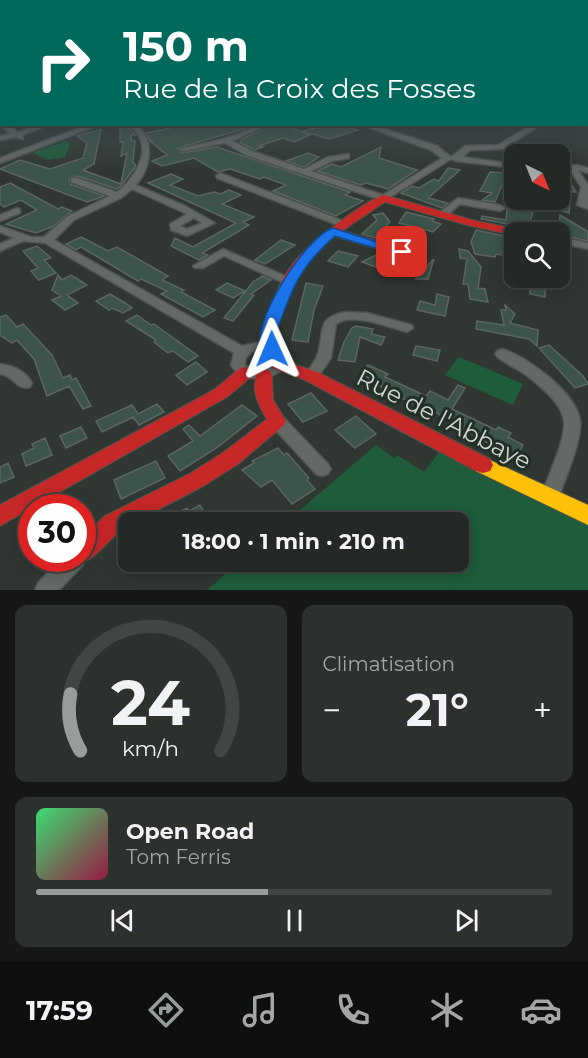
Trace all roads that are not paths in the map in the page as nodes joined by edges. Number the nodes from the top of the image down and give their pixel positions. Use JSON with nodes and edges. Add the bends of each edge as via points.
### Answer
{"nodes":[{"id":1,"x":8,"y":126,"type":"edge"},
{"id":2,"x":42,"y":126,"type":"edge"},
{"id":3,"x":93,"y":126,"type":"edge"},
{"id":4,"x":133,"y":126,"type":"edge"},
{"id":5,"x":252,"y":126,"type":"edge"},
{"id":6,"x":368,"y":126,"type":"edge"},
{"id":7,"x":536,"y":126,"type":"edge"},
{"id":8,"x":17,"y":135,"type":"junction"},
{"id":9,"x":0,"y":138,"type":"edge"},
{"id":10,"x":226,"y":141,"type":"junction"},
{"id":11,"x":36,"y":148,"type":"junction"},
{"id":12,"x":183,"y":149,"type":"dead end"},
{"id":13,"x":346,"y":156,"type":"dead end"},
{"id":14,"x":452,"y":158,"type":"junction"},
{"id":15,"x":588,"y":159,"type":"edge"},
{"id":16,"x":0,"y":161,"type":"edge"},
{"id":17,"x":504,"y":165,"type":"edge"},
{"id":18,"x":570,"y":168,"type":"edge"},
{"id":19,"x":575,"y":168,"type":"junction"},
{"id":20,"x":305,"y":171,"type":"junction"},
{"id":21,"x":588,"y":171,"type":"edge"},
{"id":22,"x":220,"y":176,"type":"dead end"},
{"id":23,"x":74,"y":180,"type":"dead end"},
{"id":24,"x":132,"y":186,"type":"junction"},
{"id":25,"x":118,"y":196,"type":"junction"},
{"id":26,"x":384,"y":198,"type":"junction"},
{"id":27,"x":588,"y":206,"type":"edge"},
{"id":28,"x":500,"y":208,"type":"dead end"},
{"id":29,"x":16,"y":211,"type":"dead end"},
{"id":30,"x":194,"y":214,"type":"dead end"},
{"id":31,"x":442,"y":215,"type":"junction"},
{"id":32,"x":0,"y":218,"type":"edge"},
{"id":33,"x":338,"y":228,"type":"junction"},
{"id":34,"x":0,"y":229,"type":"edge"},
{"id":35,"x":504,"y":229,"type":"edge"},
{"id":36,"x":23,"y":237,"type":"junction"},
{"id":37,"x":47,"y":240,"type":"junction"},
{"id":38,"x":570,"y":242,"type":"edge"},
{"id":39,"x":588,"y":246,"type":"edge"},
{"id":40,"x":0,"y":248,"type":"edge"},
{"id":41,"x":402,"y":252,"type":"dead end"},
{"id":42,"x":199,"y":266,"type":"dead end"},
{"id":43,"x":288,"y":281,"type":"junction"},
{"id":44,"x":408,"y":328,"type":"dead end"},
{"id":45,"x":267,"y":347,"type":"junction"},
{"id":46,"x":242,"y":352,"type":"junction"},
{"id":47,"x":502,"y":354,"type":"dead end"},
{"id":48,"x":279,"y":364,"type":"junction"},
{"id":49,"x":0,"y":369,"type":"edge"},
{"id":50,"x":245,"y":373,"type":"junction"},
{"id":51,"x":264,"y":375,"type":"junction"},
{"id":52,"x":311,"y":376,"type":"junction"},
{"id":53,"x":25,"y":383,"type":"dead end"},
{"id":54,"x":277,"y":421,"type":"junction"},
{"id":55,"x":322,"y":469,"type":"dead end"},
{"id":56,"x":550,"y":497,"type":"junction"},
{"id":57,"x":588,"y":515,"type":"edge"},
{"id":58,"x":0,"y":516,"type":"edge"},
{"id":59,"x":96,"y":539,"type":"edge"},
{"id":60,"x":62,"y":572,"type":"edge"},
{"id":61,"x":45,"y":590,"type":"edge"}],
"edges":[{"from":1,"to":8,"type":"street"},
{"from":2,"to":8,"type":"street"},
{"from":3,"to":11,"type":"street"},
{"from":4,"to":24,"type":"street","via":[[142,133],[145,144],[143,172]]},
{"from":5,"to":10,"type":"street","via":[[256,129]]},
{"from":6,"to":14,"type":"street"},
{"from":7,"to":14,"type":"street","via":[[500,147],[468,148]]},
{"from":8,"to":9,"type":"street"},
{"from":8,"to":11,"type":"street"},
{"from":10,"to":12,"type":"street"},
{"from":10,"to":20,"type":"street","via":[[249,153]]},
{"from":11,"to":16,"type":"street"},
{"from":13,"to":20,"type":"street"},
{"from":14,"to":17,"type":"street"},
{"from":14,"to":26,"type":"street"},
{"from":15,"to":19,"type":"street"},
{"from":18,"to":19,"type":"street"},
{"from":19,"to":21,"type":"street"},
{"from":19,"to":27,"type":"street","via":[[585,187],[582,205]]},
{"from":20,"to":26,"type":"street"},
{"from":22,"to":33,"type":"street"},
{"from":23,"to":25,"type":"street"},
{"from":24,"to":25,"type":"street"},
{"from":24,"to":30,"type":"street"},
{"from":25,"to":37,"type":"street","via":[[71,218]]},
{"from":26,"to":31,"type":"street"},
{"from":26,"to":33,"type":"street"},
{"from":28,"to":31,"type":"street","via":[[458,201]]},
{"from":29,"to":32,"type":"street"},
{"from":31,"to":35,"type":"street"},
{"from":33,"to":41,"type":"street"},
{"from":33,"to":43,"type":"street","via":[[310,251]]},
{"from":34,"to":36,"type":"street"},
{"from":36,"to":37,"type":"street"},
{"from":36,"to":40,"type":"street"},
{"from":37,"to":46,"type":"street"},
{"from":38,"to":39,"type":"street"},
{"from":42,"to":43,"type":"street","via":[[223,252]]},
{"from":43,"to":45,"type":"street","via":[[267,336]]},
{"from":44,"to":52,"type":"street","via":[[338,315],[330,322],[324,357]]},
{"from":45,"to":46,"type":"street"},
{"from":45,"to":48,"type":"street","via":[[279,356]]},
{"from":46,"to":50,"type":"street","via":[[238,365]]},
{"from":47,"to":56,"type":"street","via":[[534,373],[562,402],[572,421]]},
{"from":48,"to":51,"type":"street"},
{"from":48,"to":52,"type":"street","name":"Rue de l'Abbaye"},
{"from":49,"to":53,"type":"street","via":[[13,371]]},
{"from":50,"to":51,"type":"street"},
{"from":50,"to":58,"type":"street","via":[[194,409]]},
{"from":51,"to":54,"type":"street","via":[[264,401]]},
{"from":52,"to":56,"type":"street","name":"Rue de l'Abbaye"},
{"from":54,"to":55,"type":"street"},
{"from":54,"to":59,"type":"street","via":[[231,458],[113,523]]},
{"from":56,"to":57,"type":"street","name":"Rue de l'Abbaye"},
{"from":60,"to":61,"type":"street"}]}
